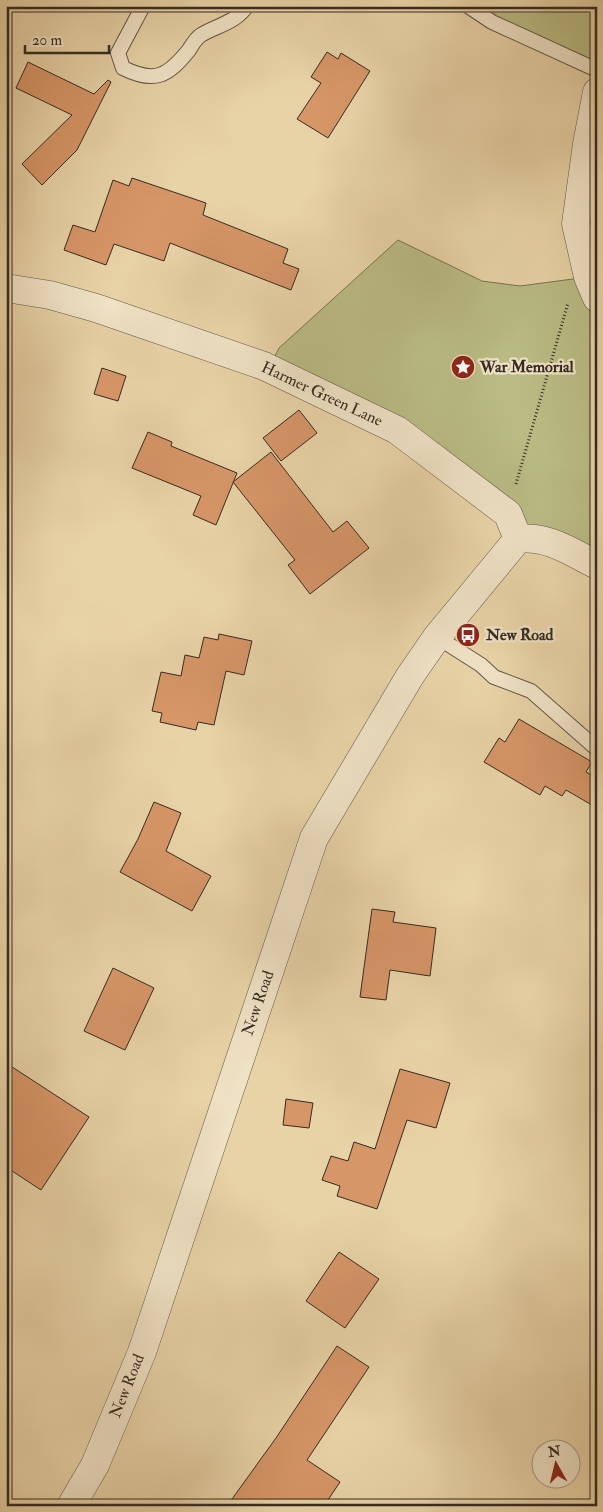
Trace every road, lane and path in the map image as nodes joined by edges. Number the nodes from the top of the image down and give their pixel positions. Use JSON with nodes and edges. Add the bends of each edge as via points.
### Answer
{"nodes":[{"id":1,"x":143,"y":6,"type":"edge"},
{"id":2,"x":247,"y":6,"type":"edge"},
{"id":3,"x":468,"y":6,"type":"edge"},
{"id":4,"x":597,"y":70,"type":"edge"},
{"id":5,"x":597,"y":92,"type":"edge"},
{"id":6,"x":6,"y":288,"type":"edge"},
{"id":7,"x":597,"y":298,"type":"edge"},
{"id":8,"x":569,"y":299,"type":"dead end"},
{"id":9,"x":508,"y":514,"type":"junction"},
{"id":10,"x":518,"y":539,"type":"junction"},
{"id":11,"x":597,"y":565,"type":"edge"},
{"id":12,"x":438,"y":637,"type":"junction"},
{"id":13,"x":597,"y":749,"type":"edge"},
{"id":14,"x":71,"y":1506,"type":"edge"}],
"edges":[{"from":1,"to":2,"type":"lane","via":[[118,53],[123,68],[139,76],[161,76],[179,62],[200,36],[241,15]]},
{"from":3,"to":4,"type":"lane","via":[[492,22]]},
{"from":5,"to":7,"type":"street","via":[[586,144],[576,224],[588,277]]},
{"from":6,"to":9,"type":"street","name":"Harmer Green Lane","via":[[50,295],[96,308],[264,366],[397,430]]},
{"from":8,"to":9,"type":"path"},
{"from":9,"to":10,"type":"street"},
{"from":10,"to":11,"type":"street","via":[[533,537],[548,541]]},
{"from":10,"to":12,"type":"street","name":"New Road"},
{"from":12,"to":13,"type":"lane","via":[[494,676],[531,691]]},
{"from":12,"to":14,"type":"street","name":"New Road","via":[[410,676],[314,838],[142,1352],[95,1465]]}]}
